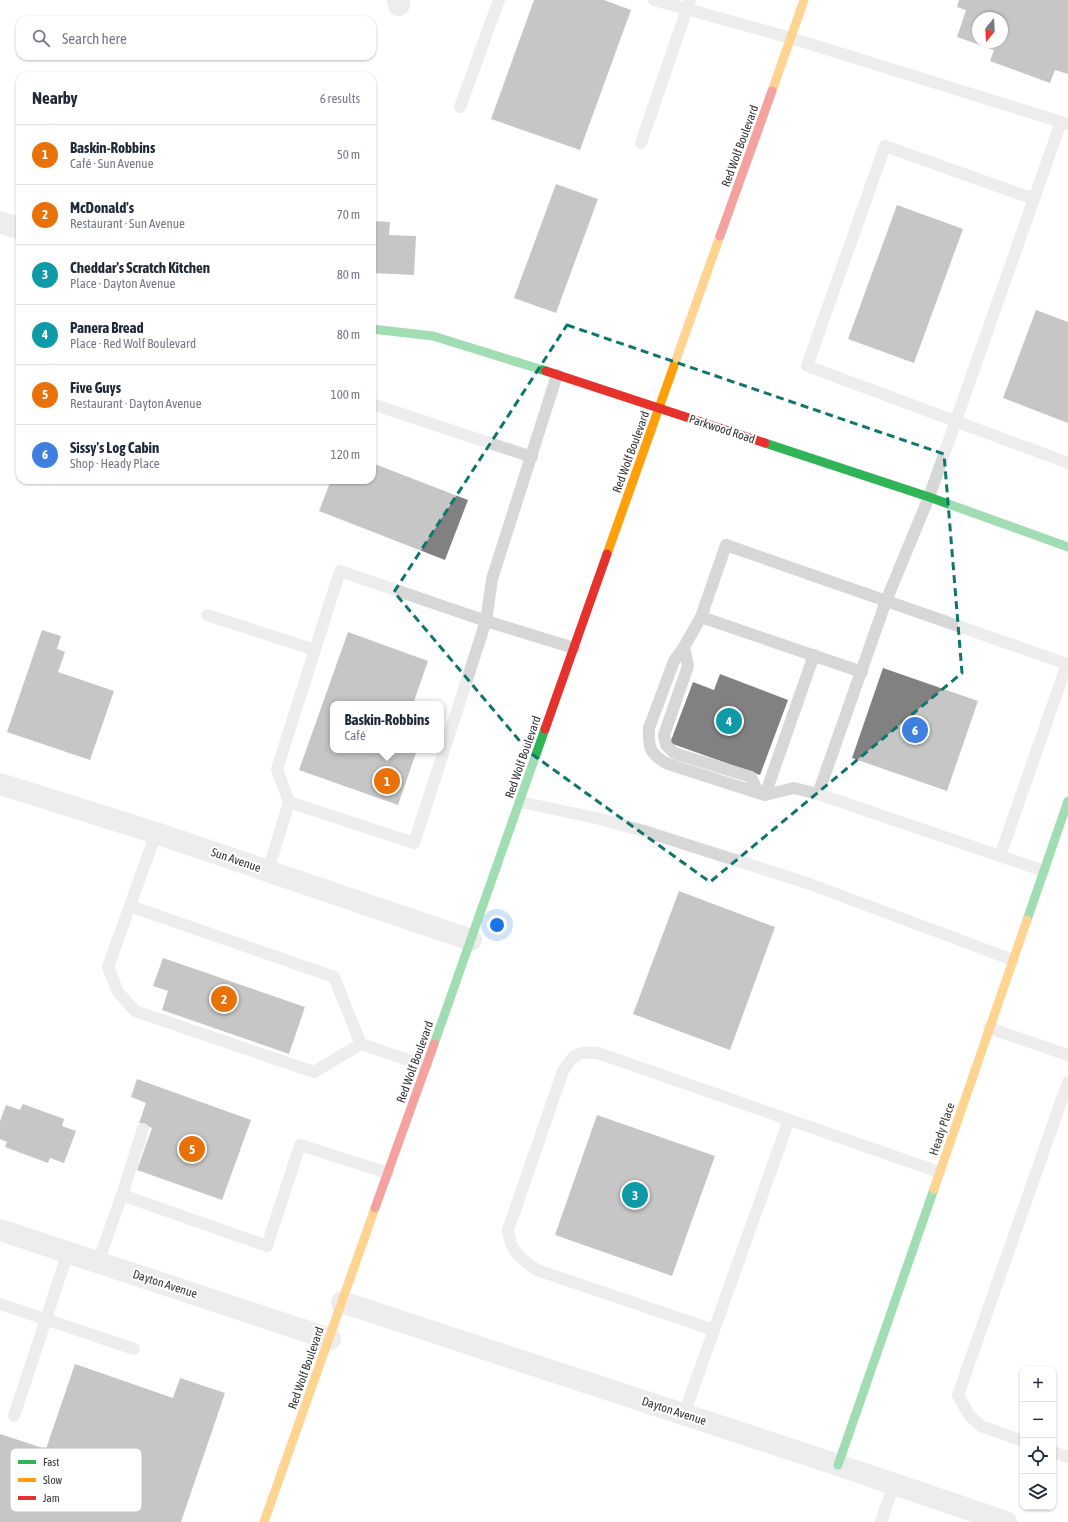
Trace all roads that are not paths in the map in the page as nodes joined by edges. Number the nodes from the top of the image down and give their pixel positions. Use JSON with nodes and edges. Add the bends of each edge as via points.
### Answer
{"nodes":[{"id":1,"x":500,"y":0,"type":"edge"},
{"id":2,"x":654,"y":0,"type":"edge"},
{"id":3,"x":804,"y":0,"type":"edge"},
{"id":4,"x":689,"y":5,"type":"edge"},
{"id":5,"x":791,"y":38,"type":"junction"},
{"id":6,"x":460,"y":107,"type":"dead end"},
{"id":7,"x":1065,"y":123,"type":"edge"},
{"id":8,"x":640,"y":143,"type":"dead end"},
{"id":9,"x":1034,"y":199,"type":"junction"},
{"id":10,"x":0,"y":222,"type":"edge"},
{"id":11,"x":16,"y":228,"type":"edge"},
{"id":12,"x":376,"y":329,"type":"edge"},
{"id":13,"x":558,"y":375,"type":"junction"},
{"id":14,"x":376,"y":405,"type":"edge"},
{"id":15,"x":659,"y":409,"type":"junction"},
{"id":16,"x":956,"y":421,"type":"junction"},
{"id":17,"x":532,"y":457,"type":"junction"},
{"id":18,"x":1068,"y":463,"type":"edge"},
{"id":19,"x":929,"y":497,"type":"junction"},
{"id":20,"x":1068,"y":547,"type":"edge"},
{"id":21,"x":886,"y":601,"type":"junction"},
{"id":22,"x":207,"y":615,"type":"dead end"},
{"id":23,"x":701,"y":617,"type":"junction"},
{"id":24,"x":486,"y":621,"type":"junction"},
{"id":25,"x":574,"y":648,"type":"junction"},
{"id":26,"x":315,"y":650,"type":"junction"},
{"id":27,"x":814,"y":655,"type":"junction"},
{"id":28,"x":862,"y":672,"type":"junction"},
{"id":29,"x":444,"y":750,"type":"edge"},
{"id":30,"x":443,"y":753,"type":"edge"},
{"id":31,"x":0,"y":784,"type":"edge"},
{"id":32,"x":761,"y":794,"type":"junction"},
{"id":33,"x":818,"y":794,"type":"junction"},
{"id":34,"x":1068,"y":800,"type":"edge"},
{"id":35,"x":289,"y":802,"type":"junction"},
{"id":36,"x":520,"y":802,"type":"junction"},
{"id":37,"x":156,"y":833,"type":"junction"},
{"id":38,"x":1000,"y":856,"type":"junction"},
{"id":39,"x":1044,"y":870,"type":"junction"},
{"id":40,"x":268,"y":871,"type":"junction"},
{"id":41,"x":130,"y":906,"type":"junction"},
{"id":42,"x":471,"y":940,"type":"junction"},
{"id":43,"x":1013,"y":960,"type":"junction"},
{"id":44,"x":989,"y":1028,"type":"junction"},
{"id":45,"x":361,"y":1044,"type":"junction"},
{"id":46,"x":1068,"y":1055,"type":"edge"},
{"id":47,"x":426,"y":1066,"type":"junction"},
{"id":48,"x":1068,"y":1082,"type":"edge"},
{"id":49,"x":789,"y":1120,"type":"junction"},
{"id":50,"x":143,"y":1129,"type":"dead end"},
{"id":51,"x":939,"y":1172,"type":"junction"},
{"id":52,"x":388,"y":1173,"type":"junction"},
{"id":53,"x":122,"y":1195,"type":"junction"},
{"id":54,"x":0,"y":1230,"type":"edge"},
{"id":55,"x":68,"y":1252,"type":"junction"},
{"id":56,"x":98,"y":1262,"type":"junction"},
{"id":57,"x":342,"y":1302,"type":"junction"},
{"id":58,"x":0,"y":1304,"type":"edge"},
{"id":59,"x":46,"y":1320,"type":"junction"},
{"id":60,"x":714,"y":1330,"type":"junction"},
{"id":61,"x":330,"y":1339,"type":"junction"},
{"id":62,"x":134,"y":1350,"type":"dead end"},
{"id":63,"x":684,"y":1414,"type":"junction"},
{"id":64,"x":14,"y":1416,"type":"dead end"},
{"id":65,"x":1020,"y":1440,"type":"edge"},
{"id":66,"x":1056,"y":1453,"type":"edge"},
{"id":67,"x":1068,"y":1457,"type":"edge"},
{"id":68,"x":838,"y":1465,"type":"junction"},
{"id":69,"x":894,"y":1484,"type":"junction"},
{"id":70,"x":264,"y":1522,"type":"edge"},
{"id":71,"x":881,"y":1522,"type":"edge"},
{"id":72,"x":1006,"y":1522,"type":"edge"}],
"edges":[{"from":1,"to":6,"type":"lane"},
{"from":2,"to":4,"type":"lane"},
{"from":3,"to":5,"type":"main road","name":"Red Wolf Boulevard"},
{"from":4,"to":5,"type":"lane"},
{"from":4,"to":8,"type":"lane"},
{"from":5,"to":7,"type":"lane"},
{"from":5,"to":15,"type":"main road","name":"Red Wolf Boulevard"},
{"from":7,"to":9,"type":"lane"},
{"from":9,"to":16,"type":"lane"},
{"from":9,"to":16,"type":"lane","via":[[885,146],[830,300],[807,366]]},
{"from":10,"to":11,"type":"street"},
{"from":12,"to":13,"type":"main road","name":"Parkwood Road","via":[[433,336]]},
{"from":13,"to":15,"type":"main road","name":"Parkwood Road"},
{"from":13,"to":17,"type":"lane"},
{"from":14,"to":17,"type":"lane"},
{"from":15,"to":19,"type":"main road","name":"Parkwood Road"},
{"from":15,"to":25,"type":"main road","name":"Red Wolf Boulevard"},
{"from":16,"to":18,"type":"lane"},
{"from":16,"to":19,"type":"lane"},
{"from":17,"to":24,"type":"lane","via":[[492,579]]},
{"from":19,"to":20,"type":"main road","name":"Parkwood Road"},
{"from":19,"to":21,"type":"lane"},
{"from":21,"to":23,"type":"lane","via":[[726,545]]},
{"from":21,"to":28,"type":"lane"},
{"from":21,"to":38,"type":"lane","via":[[1067,664]]},
{"from":22,"to":26,"type":"lane"},
{"from":23,"to":27,"type":"lane"},
{"from":23,"to":32,"type":"lane","via":[[674,661],[649,728],[650,749],[657,759],[668,764]]},
{"from":24,"to":25,"type":"lane"},
{"from":24,"to":26,"type":"lane","via":[[340,572]]},
{"from":24,"to":29,"type":"lane"},
{"from":25,"to":36,"type":"main road","name":"Red Wolf Boulevard"},
{"from":26,"to":35,"type":"lane","via":[[277,769]]},
{"from":27,"to":28,"type":"lane"},
{"from":27,"to":32,"type":"lane"},
{"from":28,"to":33,"type":"lane"},
{"from":30,"to":35,"type":"lane","via":[[414,843]]},
{"from":31,"to":37,"type":"street","name":"Sun Avenue"},
{"from":32,"to":33,"type":"lane","via":[[794,788]]},
{"from":33,"to":38,"type":"lane"},
{"from":34,"to":39,"type":"main road","name":"Heady Place"},
{"from":35,"to":40,"type":"lane"},
{"from":36,"to":42,"type":"main road","name":"Red Wolf Boulevard"},
{"from":36,"to":43,"type":"lane","via":[[651,833],[807,884]]},
{"from":37,"to":40,"type":"street","name":"Sun Avenue"},
{"from":37,"to":41,"type":"lane"},
{"from":38,"to":39,"type":"lane"},
{"from":39,"to":43,"type":"main road","name":"Heady Place"},
{"from":40,"to":42,"type":"street","name":"Sun Avenue"},
{"from":41,"to":45,"type":"lane","via":[[334,977]]},
{"from":41,"to":45,"type":"lane","via":[[108,967],[118,992],[135,1011],[314,1072]]},
{"from":42,"to":47,"type":"main road","name":"Red Wolf Boulevard"},
{"from":43,"to":44,"type":"main road","name":"Heady Place"},
{"from":44,"to":46,"type":"lane"},
{"from":44,"to":51,"type":"main road","name":"Heady Place"},
{"from":45,"to":47,"type":"lane"},
{"from":47,"to":52,"type":"main road","name":"Red Wolf Boulevard"},
{"from":48,"to":65,"type":"lane","via":[[958,1395],[969,1415],[981,1426]]},
{"from":49,"to":51,"type":"lane"},
{"from":49,"to":60,"type":"lane"},
{"from":49,"to":60,"type":"lane","via":[[598,1053],[584,1052],[571,1058],[563,1072],[508,1230],[510,1244],[519,1257],[537,1270]]},
{"from":50,"to":53,"type":"lane"},
{"from":51,"to":68,"type":"main road","name":"Heady Place"},
{"from":52,"to":53,"type":"lane","via":[[300,1146],[267,1246]]},
{"from":52,"to":57,"type":"main road","name":"Red Wolf Boulevard"},
{"from":53,"to":56,"type":"lane"},
{"from":54,"to":55,"type":"street","name":"Dayton Avenue"},
{"from":55,"to":56,"type":"street","name":"Dayton Avenue"},
{"from":55,"to":59,"type":"lane"},
{"from":56,"to":61,"type":"street","name":"Dayton Avenue"},
{"from":57,"to":61,"type":"main road","name":"Red Wolf Boulevard"},
{"from":57,"to":63,"type":"street","name":"Dayton Avenue"},
{"from":58,"to":59,"type":"lane"},
{"from":59,"to":62,"type":"lane"},
{"from":59,"to":64,"type":"lane"},
{"from":60,"to":63,"type":"lane"},
{"from":61,"to":70,"type":"main road","name":"Red Wolf Boulevard"},
{"from":63,"to":68,"type":"street","name":"Dayton Avenue"},
{"from":66,"to":67,"type":"lane"},
{"from":68,"to":69,"type":"street","name":"Dayton Avenue"},
{"from":69,"to":71,"type":"lane"},
{"from":69,"to":72,"type":"street","name":"Dayton Avenue"}]}
